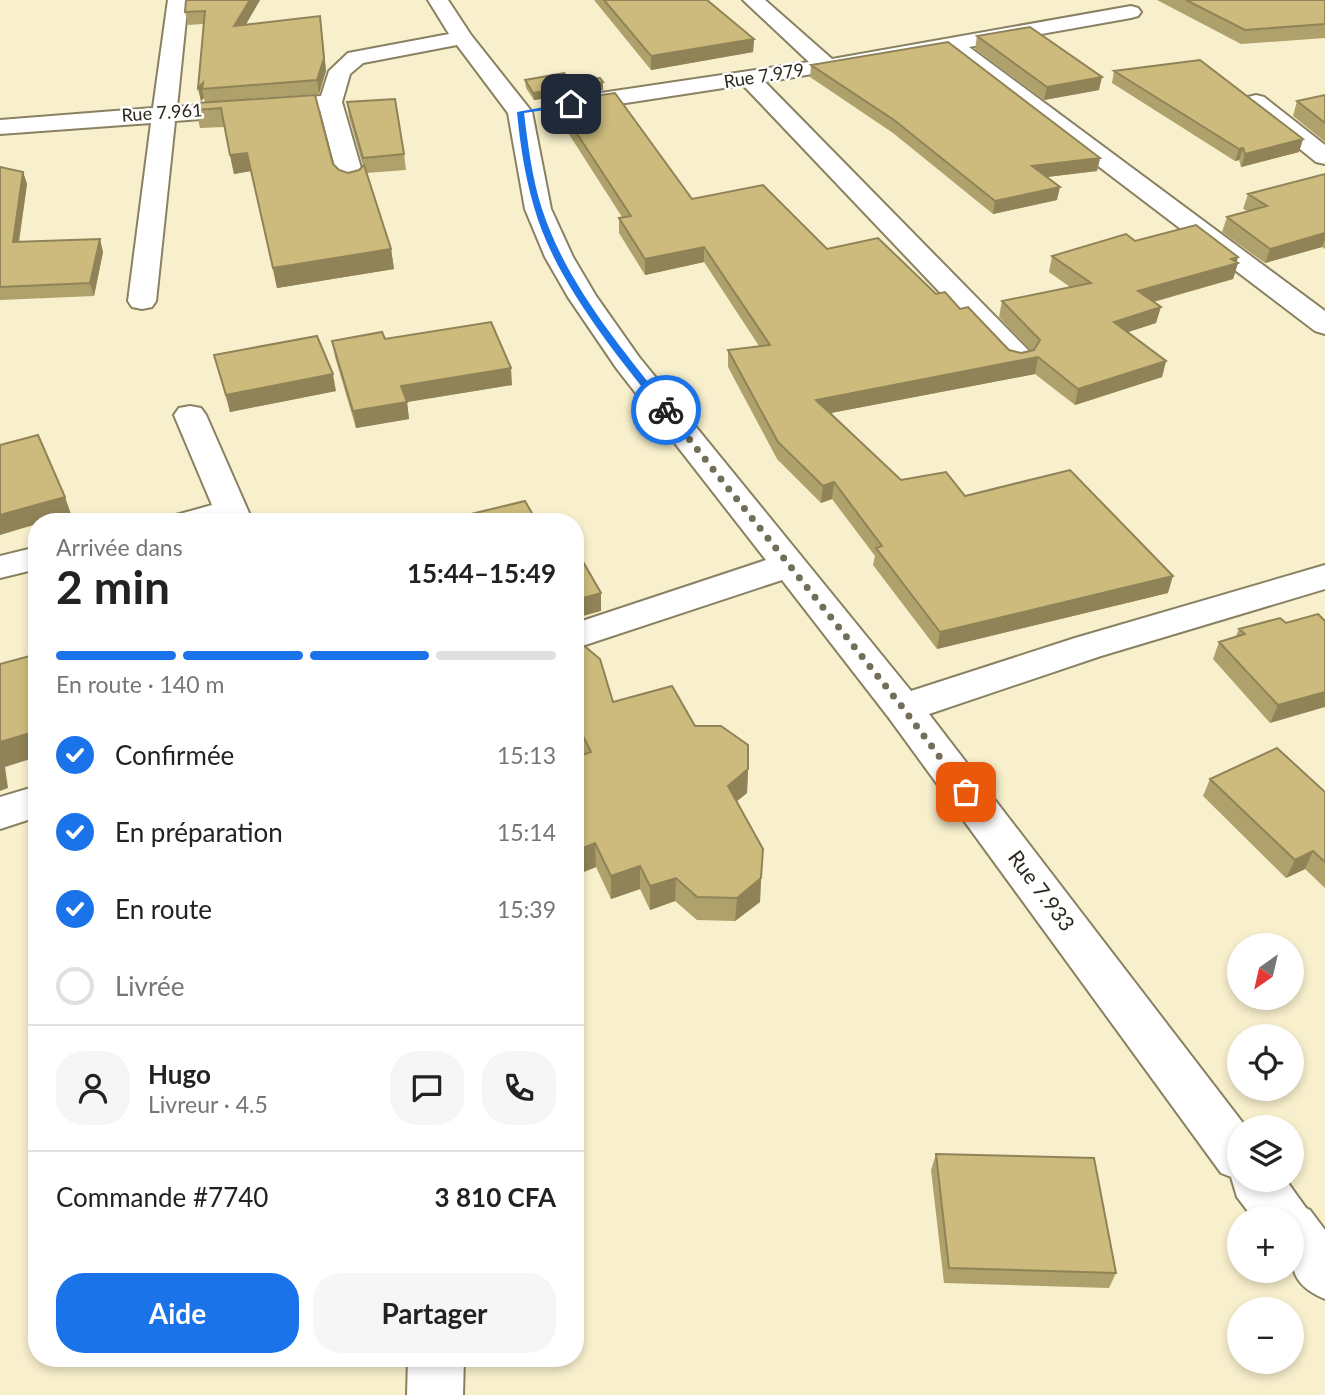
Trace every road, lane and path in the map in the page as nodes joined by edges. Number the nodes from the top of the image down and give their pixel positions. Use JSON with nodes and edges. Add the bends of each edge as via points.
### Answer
{"nodes":[{"id":1,"x":178,"y":0,"type":"edge"},
{"id":2,"x":438,"y":0,"type":"edge"},
{"id":3,"x":752,"y":0,"type":"edge"},
{"id":4,"x":1131,"y":12,"type":"dead end"},
{"id":5,"x":462,"y":38,"type":"junction"},
{"id":6,"x":951,"y":44,"type":"junction"},
{"id":7,"x":827,"y":66,"type":"junction"},
{"id":8,"x":749,"y":79,"type":"junction"},
{"id":9,"x":330,"y":102,"type":"junction"},
{"id":10,"x":1256,"y":102,"type":"edge"},
{"id":11,"x":167,"y":112,"type":"junction"},
{"id":12,"x":520,"y":112,"type":"junction"},
{"id":13,"x":0,"y":127,"type":"edge"},
{"id":14,"x":1325,"y":157,"type":"edge"},
{"id":15,"x":352,"y":182,"type":"edge"},
{"id":16,"x":142,"y":301,"type":"dead end"},
{"id":17,"x":1325,"y":325,"type":"edge"},
{"id":18,"x":1019,"y":358,"type":"edge"},
{"id":19,"x":190,"y":415,"type":"dead end"},
{"id":20,"x":232,"y":513,"type":"edge"},
{"id":21,"x":28,"y":560,"type":"edge"},
{"id":22,"x":789,"y":565,"type":"junction"},
{"id":23,"x":0,"y":567,"type":"edge"},
{"id":24,"x":1325,"y":576,"type":"edge"},
{"id":25,"x":584,"y":633,"type":"edge"},
{"id":26,"x":903,"y":708,"type":"junction"},
{"id":27,"x":28,"y":804,"type":"edge"},
{"id":28,"x":0,"y":813,"type":"edge"},
{"id":29,"x":1227,"y":1141,"type":"edge"},
{"id":30,"x":1264,"y":1192,"type":"edge"},
{"id":31,"x":1275,"y":1206,"type":"edge"},
{"id":32,"x":1304,"y":1244,"type":"edge"},
{"id":33,"x":1325,"y":1273,"type":"edge"},
{"id":34,"x":436,"y":1367,"type":"edge"},
{"id":35,"x":435,"y":1395,"type":"edge"}],
"edges":[{"from":1,"to":11,"type":"street"},
{"from":2,"to":5,"type":"street"},
{"from":3,"to":7,"type":"street"},
{"from":4,"to":6,"type":"street","name":"Rue 7.979"},
{"from":5,"to":9,"type":"street","via":[[356,58],[340,71]]},
{"from":5,"to":12,"type":"street"},
{"from":6,"to":7,"type":"street","name":"Rue 7.979"},
{"from":6,"to":17,"type":"street"},
{"from":7,"to":8,"type":"street","name":"Rue 7.979"},
{"from":8,"to":12,"type":"street","name":"Rue 7.979"},
{"from":8,"to":18,"type":"street"},
{"from":9,"to":11,"type":"street","name":"Rue 7.961"},
{"from":9,"to":15,"type":"street"},
{"from":10,"to":14,"type":"street"},
{"from":11,"to":13,"type":"street","name":"Rue 7.961"},
{"from":11,"to":16,"type":"street"},
{"from":12,"to":22,"type":"street","name":"Rue 7.933","via":[[538,209],[582,297],[628,363]]},
{"from":19,"to":20,"type":"street"},
{"from":21,"to":23,"type":"street"},
{"from":22,"to":25,"type":"street"},
{"from":22,"to":26,"type":"street","name":"Rue 7.933"},
{"from":24,"to":26,"type":"street"},
{"from":26,"to":29,"type":"street","name":"Rue 7.933"},
{"from":27,"to":28,"type":"street"},
{"from":30,"to":31,"type":"street"},
{"from":32,"to":33,"type":"street"},
{"from":34,"to":35,"type":"street"}]}
